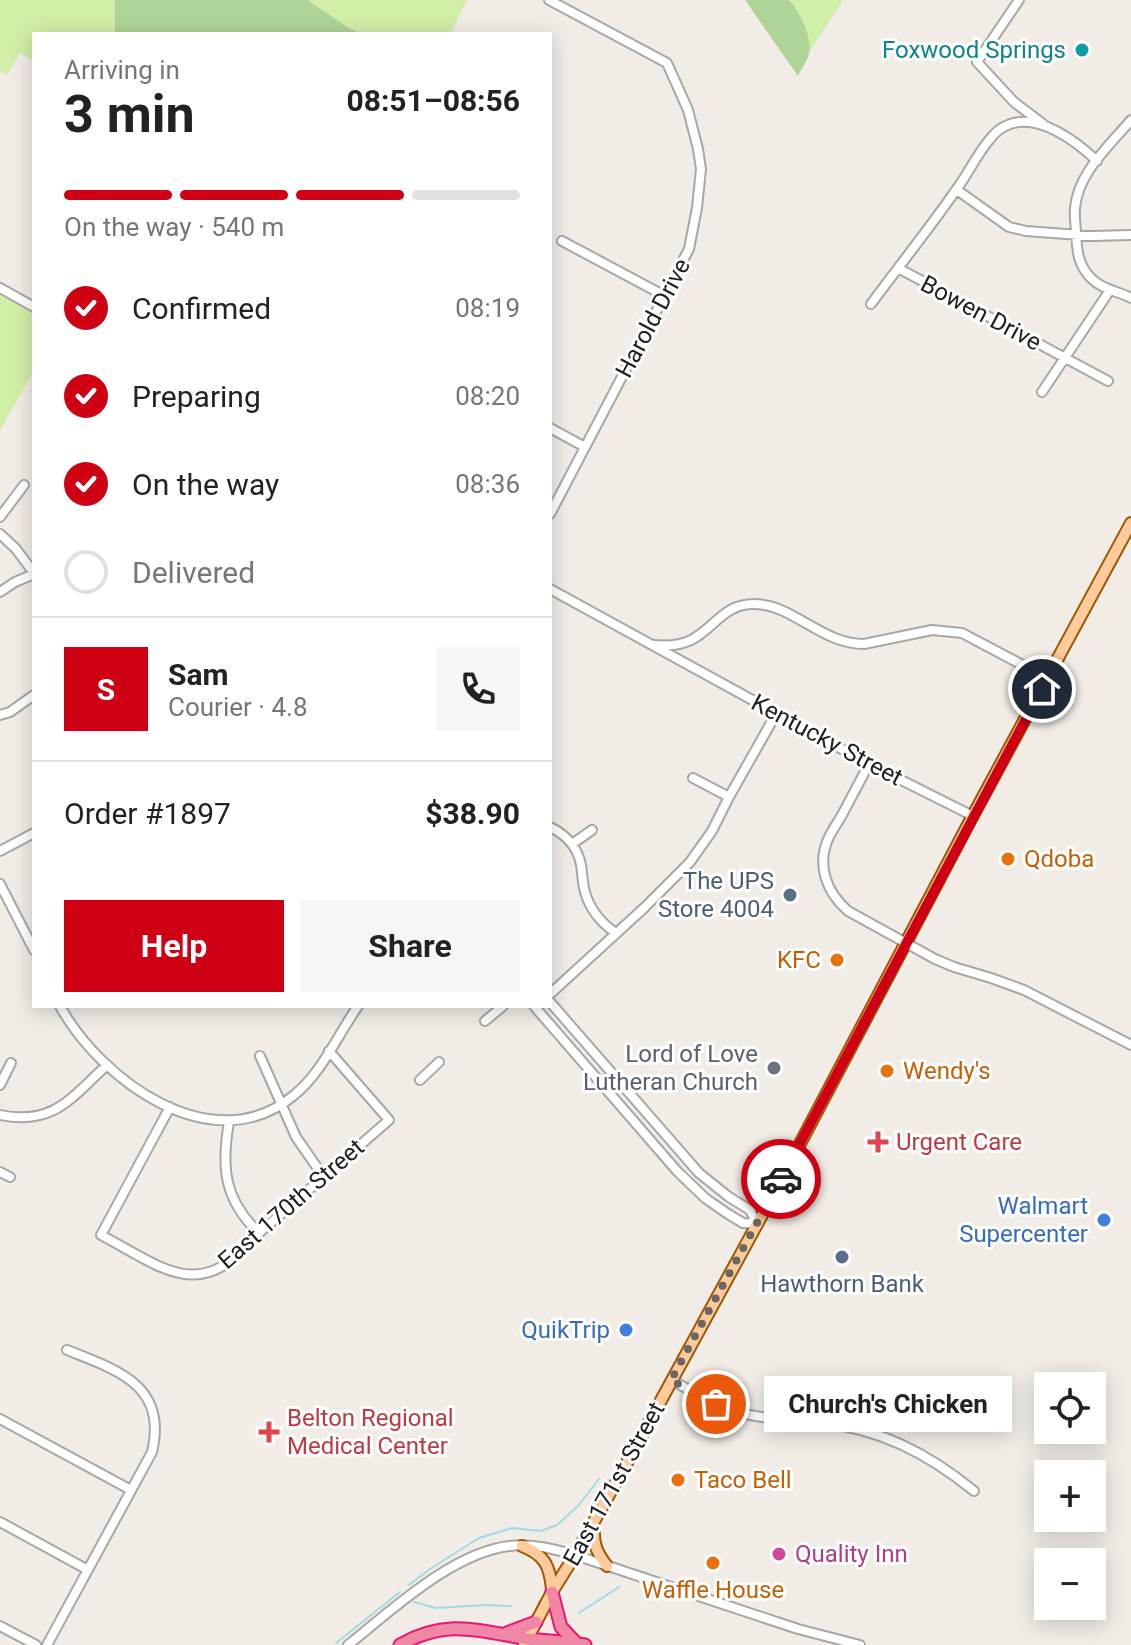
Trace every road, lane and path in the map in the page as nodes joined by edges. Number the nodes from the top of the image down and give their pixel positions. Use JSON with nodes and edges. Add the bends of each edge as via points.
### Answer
{"nodes":[{"id":1,"x":549,"y":0,"type":"edge"},
{"id":2,"x":1019,"y":0,"type":"edge"},
{"id":3,"x":1024,"y":110,"type":"junction"},
{"id":4,"x":1131,"y":120,"type":"edge"},
{"id":5,"x":1027,"y":122,"type":"junction"},
{"id":6,"x":1047,"y":127,"type":"junction"},
{"id":7,"x":1097,"y":161,"type":"junction"},
{"id":8,"x":957,"y":190,"type":"junction"},
{"id":9,"x":1076,"y":234,"type":"junction"},
{"id":10,"x":1131,"y":235,"type":"edge"},
{"id":11,"x":562,"y":241,"type":"dead end"},
{"id":12,"x":898,"y":268,"type":"junction"},
{"id":13,"x":0,"y":288,"type":"edge"},
{"id":14,"x":1110,"y":290,"type":"junction"},
{"id":15,"x":665,"y":296,"type":"junction"},
{"id":16,"x":1131,"y":298,"type":"edge"},
{"id":17,"x":871,"y":304,"type":"dead end"},
{"id":18,"x":32,"y":306,"type":"edge"},
{"id":19,"x":1065,"y":358,"type":"junction"},
{"id":20,"x":1108,"y":381,"type":"dead end"},
{"id":21,"x":1042,"y":392,"type":"dead end"},
{"id":22,"x":552,"y":429,"type":"edge"},
{"id":23,"x":585,"y":447,"type":"junction"},
{"id":24,"x":24,"y":485,"type":"dead end"},
{"id":25,"x":552,"y":510,"type":"edge"},
{"id":26,"x":0,"y":517,"type":"edge"},
{"id":27,"x":1131,"y":523,"type":"edge"},
{"id":28,"x":0,"y":534,"type":"edge"},
{"id":29,"x":32,"y":570,"type":"edge"},
{"id":30,"x":32,"y":574,"type":"edge"},
{"id":31,"x":552,"y":590,"type":"edge"},
{"id":32,"x":0,"y":592,"type":"edge"},
{"id":33,"x":648,"y":644,"type":"junction"},
{"id":34,"x":672,"y":645,"type":"junction"},
{"id":35,"x":672,"y":657,"type":"junction"},
{"id":36,"x":682,"y":663,"type":"junction"},
{"id":37,"x":1047,"y":678,"type":"junction"},
{"id":38,"x":32,"y":697,"type":"edge"},
{"id":39,"x":776,"y":714,"type":"junction"},
{"id":40,"x":0,"y":715,"type":"edge"},
{"id":41,"x":869,"y":764,"type":"junction"},
{"id":42,"x":693,"y":778,"type":"dead end"},
{"id":43,"x":729,"y":797,"type":"junction"},
{"id":44,"x":973,"y":816,"type":"junction"},
{"id":45,"x":552,"y":828,"type":"edge"},
{"id":46,"x":592,"y":830,"type":"dead end"},
{"id":47,"x":32,"y":834,"type":"edge"},
{"id":48,"x":572,"y":844,"type":"junction"},
{"id":49,"x":0,"y":851,"type":"edge"},
{"id":50,"x":0,"y":884,"type":"edge"},
{"id":51,"x":616,"y":933,"type":"junction"},
{"id":52,"x":906,"y":943,"type":"junction"},
{"id":53,"x":32,"y":946,"type":"edge"},
{"id":54,"x":552,"y":992,"type":"edge"},
{"id":55,"x":552,"y":1004,"type":"edge"},
{"id":56,"x":61,"y":1008,"type":"edge"},
{"id":57,"x":357,"y":1008,"type":"edge"},
{"id":58,"x":501,"y":1008,"type":"edge"},
{"id":59,"x":537,"y":1008,"type":"edge"},
{"id":60,"x":485,"y":1021,"type":"dead end"},
{"id":61,"x":1131,"y":1045,"type":"edge"},
{"id":62,"x":329,"y":1051,"type":"junction"},
{"id":63,"x":260,"y":1056,"type":"dead end"},
{"id":64,"x":439,"y":1062,"type":"dead end"},
{"id":65,"x":11,"y":1063,"type":"dead end"},
{"id":66,"x":106,"y":1066,"type":"junction"},
{"id":67,"x":420,"y":1080,"type":"dead end"},
{"id":68,"x":0,"y":1085,"type":"edge"},
{"id":69,"x":631,"y":1096,"type":"junction"},
{"id":70,"x":281,"y":1105,"type":"junction"},
{"id":71,"x":620,"y":1105,"type":"junction"},
{"id":72,"x":170,"y":1107,"type":"junction"},
{"id":73,"x":0,"y":1115,"type":"edge"},
{"id":74,"x":229,"y":1122,"type":"junction"},
{"id":75,"x":0,"y":1172,"type":"edge"},
{"id":76,"x":699,"y":1173,"type":"junction"},
{"id":77,"x":323,"y":1176,"type":"junction"},
{"id":78,"x":10,"y":1177,"type":"dead end"},
{"id":79,"x":689,"y":1183,"type":"junction"},
{"id":80,"x":757,"y":1224,"type":"junction"},
{"id":81,"x":259,"y":1233,"type":"junction"},
{"id":82,"x":67,"y":1350,"type":"dead end"},
{"id":83,"x":671,"y":1380,"type":"junction"},
{"id":84,"x":0,"y":1419,"type":"edge"},
{"id":85,"x":131,"y":1490,"type":"junction"},
{"id":86,"x":974,"y":1491,"type":"dead end"},
{"id":87,"x":595,"y":1521,"type":"junction"},
{"id":88,"x":0,"y":1522,"type":"edge"},
{"id":89,"x":522,"y":1546,"type":"junction"},
{"id":90,"x":575,"y":1555,"type":"junction"},
{"id":91,"x":607,"y":1566,"type":"junction"},
{"id":92,"x":88,"y":1570,"type":"junction"},
{"id":93,"x":552,"y":1592,"type":"junction"},
{"id":94,"x":536,"y":1622,"type":"junction"},
{"id":95,"x":0,"y":1626,"type":"edge"},
{"id":96,"x":503,"y":1634,"type":"junction"},
{"id":97,"x":526,"y":1642,"type":"edge"},
{"id":98,"x":577,"y":1644,"type":"edge"},
{"id":99,"x":36,"y":1645,"type":"edge"},
{"id":100,"x":47,"y":1645,"type":"edge"},
{"id":101,"x":348,"y":1645,"type":"edge"},
{"id":102,"x":400,"y":1645,"type":"edge"},
{"id":103,"x":585,"y":1645,"type":"edge"},
{"id":104,"x":860,"y":1645,"type":"edge"}],
"edges":[{"from":1,"to":15,"type":"street","name":"Harold Drive","via":[[667,63],[688,110],[701,169],[697,208],[689,249]]},
{"from":2,"to":3,"type":"street","via":[[977,62]]},
{"from":3,"to":5,"type":"street"},
{"from":3,"to":6,"type":"street"},
{"from":4,"to":7,"type":"street"},
{"from":5,"to":6,"type":"street"},
{"from":5,"to":8,"type":"street","via":[[993,135]]},
{"from":6,"to":7,"type":"street"},
{"from":7,"to":9,"type":"street","via":[[1076,199]]},
{"from":8,"to":9,"type":"street","via":[[1009,227]]},
{"from":8,"to":12,"type":"street"},
{"from":9,"to":10,"type":"street"},
{"from":9,"to":14,"type":"street","via":[[1085,270]]},
{"from":11,"to":15,"type":"street"},
{"from":12,"to":17,"type":"street"},
{"from":12,"to":19,"type":"street","name":"Bowen Drive"},
{"from":13,"to":18,"type":"street"},
{"from":14,"to":16,"type":"street"},
{"from":14,"to":19,"type":"street"},
{"from":15,"to":23,"type":"street","name":"Harold Drive"},
{"from":19,"to":20,"type":"street","name":"Bowen Drive"},
{"from":19,"to":21,"type":"street"},
{"from":22,"to":23,"type":"street"},
{"from":23,"to":25,"type":"street","name":"Harold Drive"},
{"from":24,"to":26,"type":"street"},
{"from":27,"to":37,"type":"main road","name":"East 171st Street"},
{"from":28,"to":29,"type":"street"},
{"from":30,"to":32,"type":"street"},
{"from":31,"to":33,"type":"street"},
{"from":33,"to":34,"type":"street"},
{"from":33,"to":35,"type":"street","name":"Kentucky Street"},
{"from":34,"to":35,"type":"street"},
{"from":34,"to":36,"type":"street"},
{"from":34,"to":37,"type":"street","via":[[693,639],[732,609],[756,604],[853,644],[932,630],[962,633]]},
{"from":35,"to":36,"type":"street","name":"Kentucky Street"},
{"from":36,"to":39,"type":"street","name":"Kentucky Street"},
{"from":37,"to":44,"type":"main road","name":"East 171st Street"},
{"from":38,"to":40,"type":"street"},
{"from":39,"to":41,"type":"street","name":"Kentucky Street"},
{"from":39,"to":43,"type":"street"},
{"from":41,"to":44,"type":"street","name":"Kentucky Street"},
{"from":41,"to":52,"type":"street","via":[[828,839],[825,878],[848,911]]},
{"from":42,"to":43,"type":"street"},
{"from":43,"to":51,"type":"street","via":[[690,862]]},
{"from":44,"to":52,"type":"main road","name":"East 171st Street"},
{"from":45,"to":48,"type":"street"},
{"from":46,"to":48,"type":"street"},
{"from":47,"to":49,"type":"street"},
{"from":48,"to":51,"type":"street","via":[[590,905]]},
{"from":50,"to":53,"type":"street"},
{"from":51,"to":54,"type":"street"},
{"from":52,"to":61,"type":"street","via":[[954,967],[1024,990]]},
{"from":52,"to":80,"type":"main road","name":"East 171st Street"},
{"from":55,"to":69,"type":"street"},
{"from":56,"to":66,"type":"street"},
{"from":57,"to":62,"type":"street"},
{"from":58,"to":60,"type":"street"},
{"from":59,"to":71,"type":"street"},
{"from":62,"to":70,"type":"street","via":[[303,1088]]},
{"from":62,"to":77,"type":"street","name":"East 170th Street","via":[[389,1120]]},
{"from":63,"to":70,"type":"street"},
{"from":64,"to":67,"type":"street"},
{"from":65,"to":68,"type":"street"},
{"from":66,"to":72,"type":"street","via":[[138,1092]]},
{"from":66,"to":73,"type":"street","via":[[47,1114]]},
{"from":69,"to":71,"type":"street"},
{"from":69,"to":76,"type":"street"},
{"from":70,"to":74,"type":"street"},
{"from":70,"to":77,"type":"street"},
{"from":71,"to":79,"type":"street"},
{"from":72,"to":74,"type":"street"},
{"from":72,"to":81,"type":"street","name":"East 170th Street","via":[[101,1235],[165,1269],[196,1275],[230,1260]]},
{"from":74,"to":81,"type":"street","via":[[229,1190]]},
{"from":75,"to":78,"type":"street"},
{"from":76,"to":79,"type":"street"},
{"from":76,"to":80,"type":"street","via":[[750,1210]]},
{"from":77,"to":81,"type":"street","name":"East 170th Street"},
{"from":79,"to":80,"type":"street","via":[[728,1214]]},
{"from":80,"to":83,"type":"main road","name":"East 171st Street"},
{"from":82,"to":85,"type":"street","via":[[129,1377],[154,1413],[152,1452]]},
{"from":83,"to":86,"type":"street","via":[[744,1414],[835,1425],[887,1438]]},
{"from":83,"to":87,"type":"main road","name":"East 171st Street"},
{"from":84,"to":85,"type":"street"},
{"from":85,"to":92,"type":"street"},
{"from":87,"to":90,"type":"main road","name":"East 171st Street"},
{"from":87,"to":91,"type":"main road","via":[[593,1539]]},
{"from":88,"to":92,"type":"street"},
{"from":89,"to":90,"type":"street"},
{"from":89,"to":93,"type":"main road","via":[[545,1562]]},
{"from":89,"to":101,"type":"street","via":[[457,1564]]},
{"from":90,"to":91,"type":"street"},
{"from":90,"to":93,"type":"main road","name":"East 171st Street"},
{"from":91,"to":104,"type":"street"},
{"from":92,"to":100,"type":"street"},
{"from":93,"to":94,"type":"main road","name":"East 171st Street"},
{"from":93,"to":98,"type":"highway","via":[[561,1627]]},
{"from":94,"to":96,"type":"highway"},
{"from":94,"to":97,"type":"main road","name":"East 171st Street"},
{"from":95,"to":99,"type":"street"},
{"from":96,"to":97,"type":"highway"},
{"from":96,"to":102,"type":"highway","via":[[453,1629]]},
{"from":97,"to":98,"type":"highway"},
{"from":98,"to":103,"type":"highway"}]}
